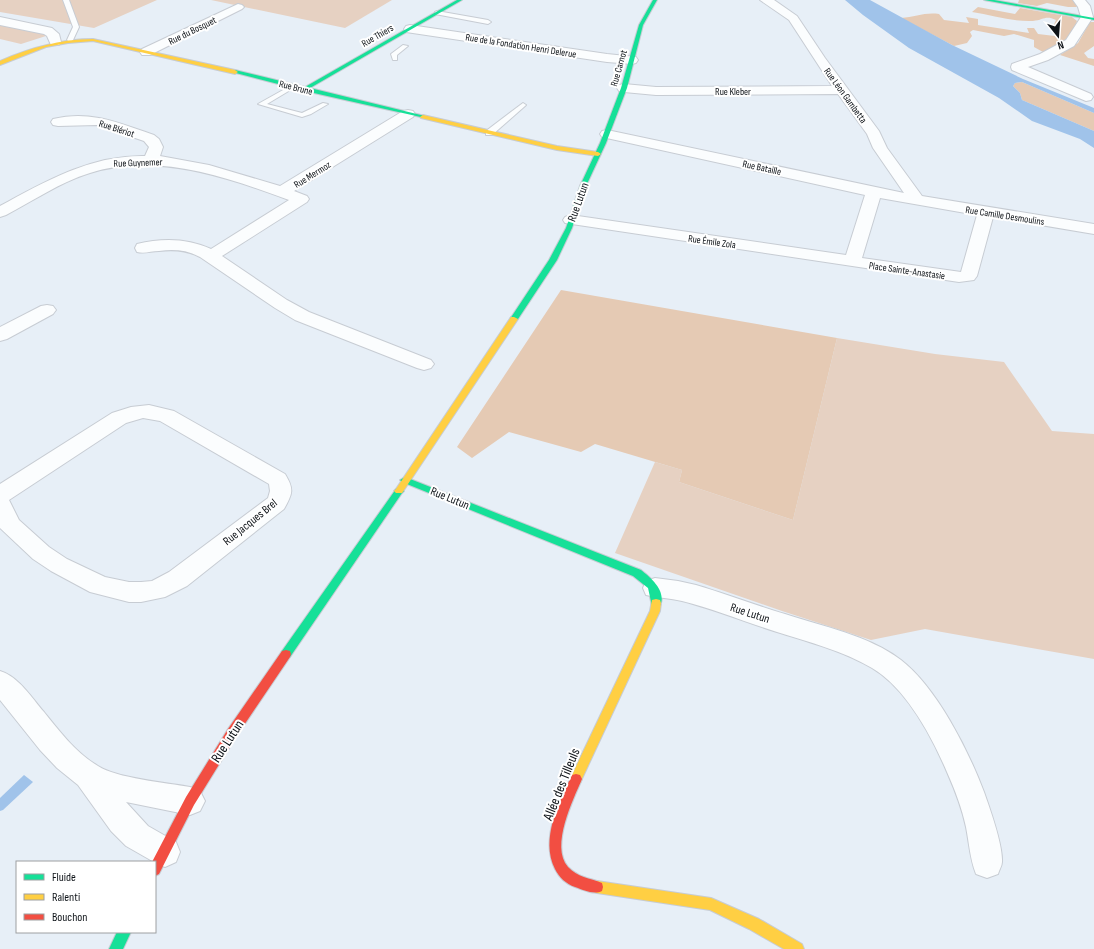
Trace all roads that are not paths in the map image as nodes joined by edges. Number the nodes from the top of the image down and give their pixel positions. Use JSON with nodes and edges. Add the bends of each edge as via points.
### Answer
{"nodes":[{"id":1,"x":66,"y":0,"type":"edge"},
{"id":2,"x":460,"y":0,"type":"edge"},
{"id":3,"x":656,"y":0,"type":"edge"},
{"id":4,"x":766,"y":0,"type":"edge"},
{"id":5,"x":986,"y":0,"type":"edge"},
{"id":6,"x":1079,"y":0,"type":"edge"},
{"id":7,"x":238,"y":7,"type":"dead end"},
{"id":8,"x":437,"y":14,"type":"junction"},
{"id":9,"x":1090,"y":18,"type":"edge"},
{"id":10,"x":0,"y":21,"type":"edge"},
{"id":11,"x":488,"y":22,"type":"dead end"},
{"id":12,"x":410,"y":29,"type":"junction"},
{"id":13,"x":70,"y":40,"type":"junction"},
{"id":14,"x":55,"y":42,"type":"junction"},
{"id":15,"x":405,"y":46,"type":"dead end"},
{"id":16,"x":146,"y":52,"type":"junction"},
{"id":17,"x":395,"y":59,"type":"dead end"},
{"id":18,"x":632,"y":60,"type":"junction"},
{"id":19,"x":0,"y":63,"type":"edge"},
{"id":20,"x":294,"y":86,"type":"junction"},
{"id":21,"x":624,"y":88,"type":"junction"},
{"id":22,"x":305,"y":89,"type":"junction"},
{"id":23,"x":842,"y":90,"type":"junction"},
{"id":24,"x":1086,"y":97,"type":"dead end"},
{"id":25,"x":325,"y":104,"type":"dead end"},
{"id":26,"x":523,"y":106,"type":"dead end"},
{"id":27,"x":408,"y":114,"type":"junction"},
{"id":28,"x":58,"y":122,"type":"dead end"},
{"id":29,"x":488,"y":133,"type":"junction"},
{"id":30,"x":605,"y":138,"type":"junction"},
{"id":31,"x":598,"y":154,"type":"junction"},
{"id":32,"x":341,"y":156,"type":"junction"},
{"id":33,"x":151,"y":160,"type":"junction"},
{"id":34,"x":328,"y":180,"type":"dead end"},
{"id":35,"x":282,"y":192,"type":"junction"},
{"id":36,"x":874,"y":192,"type":"junction"},
{"id":37,"x":917,"y":200,"type":"junction"},
{"id":38,"x":0,"y":211,"type":"edge"},
{"id":39,"x":986,"y":212,"type":"junction"},
{"id":40,"x":572,"y":220,"type":"junction"},
{"id":41,"x":1094,"y":229,"type":"edge"},
{"id":42,"x":143,"y":248,"type":"dead end"},
{"id":43,"x":211,"y":256,"type":"junction"},
{"id":44,"x":852,"y":262,"type":"junction"},
{"id":45,"x":47,"y":310,"type":"dead end"},
{"id":46,"x":0,"y":335,"type":"edge"},
{"id":47,"x":424,"y":364,"type":"dead end"},
{"id":48,"x":404,"y":480,"type":"junction"},
{"id":49,"x":0,"y":496,"type":"edge"},
{"id":50,"x":0,"y":503,"type":"edge"},
{"id":51,"x":655,"y":588,"type":"junction"},
{"id":52,"x":0,"y":682,"type":"edge"},
{"id":53,"x":88,"y":776,"type":"junction"},
{"id":54,"x":190,"y":801,"type":"junction"},
{"id":55,"x":160,"y":861,"type":"edge"},
{"id":56,"x":987,"y":863,"type":"dead end"},
{"id":57,"x":124,"y":933,"type":"edge"},
{"id":58,"x":116,"y":949,"type":"edge"},
{"id":59,"x":797,"y":949,"type":"edge"}],
"edges":[{"from":1,"to":13,"type":"lane","via":[[76,27]]},
{"from":2,"to":8,"type":"main road","name":"Rue Thiers"},
{"from":3,"to":18,"type":"main road","name":"Rue Carnot","via":[[641,24]]},
{"from":4,"to":23,"type":"street","name":"Rue Léon Gambetta","via":[[792,18]]},
{"from":5,"to":9,"type":"main road"},
{"from":6,"to":9,"type":"street"},
{"from":7,"to":16,"type":"street","name":"Rue du Bosquet"},
{"from":8,"to":11,"type":"lane"},
{"from":8,"to":12,"type":"main road","name":"Rue Thiers"},
{"from":9,"to":24,"type":"street","via":[[1070,43],[1017,66]]},
{"from":10,"to":14,"type":"street","via":[[48,30],[53,34]]},
{"from":12,"to":18,"type":"street","name":"Rue de la Fondation Henri Delerue"},
{"from":12,"to":22,"type":"main road","name":"Rue Thiers"},
{"from":13,"to":14,"type":"main road","name":"Rue Brune"},
{"from":13,"to":16,"type":"main road","name":"Rue Brune","via":[[93,40]]},
{"from":14,"to":19,"type":"main road","name":"Rue Brune","via":[[41,45]]},
{"from":15,"to":17,"type":"lane","via":[[394,54]]},
{"from":16,"to":20,"type":"main road","name":"Rue Brune"},
{"from":18,"to":21,"type":"main road","name":"Rue Carnot"},
{"from":20,"to":22,"type":"main road","name":"Rue Brune"},
{"from":20,"to":25,"type":"lane","via":[[262,104],[300,114],[309,113]]},
{"from":21,"to":23,"type":"street","name":"Rue Kleber","via":[[662,91]]},
{"from":21,"to":30,"type":"main road","name":"Rue Carnot"},
{"from":22,"to":27,"type":"main road","name":"Rue Brune"},
{"from":23,"to":37,"type":"street","name":"Rue Léon Gambetta"},
{"from":26,"to":29,"type":"lane"},
{"from":27,"to":29,"type":"main road","name":"Rue Brune"},
{"from":27,"to":32,"type":"street","name":"Rue Mermoz"},
{"from":28,"to":33,"type":"street","name":"Rue Blériot","via":[[99,121],[149,138],[156,147]]},
{"from":29,"to":31,"type":"main road","name":"Rue Brune"},
{"from":30,"to":31,"type":"main road","name":"Rue Lutun"},
{"from":30,"to":36,"type":"street","name":"Rue Bataille"},
{"from":31,"to":40,"type":"main road","name":"Rue Lutun","via":[[583,186]]},
{"from":32,"to":34,"type":"street","via":[[332,166]]},
{"from":32,"to":35,"type":"street","name":"Rue Mermoz"},
{"from":33,"to":35,"type":"street","name":"Rue Guynemer","via":[[208,169]]},
{"from":33,"to":38,"type":"street","name":"Rue Guynemer","via":[[119,162],[88,169]]},
{"from":35,"to":43,"type":"street","name":"Rue Mermoz","via":[[307,195]]},
{"from":36,"to":37,"type":"street","name":"Rue Bataille"},
{"from":36,"to":44,"type":"street","name":"Place Sainte-Anastasie"},
{"from":37,"to":39,"type":"street","name":"Rue Camille Desmoulins"},
{"from":39,"to":41,"type":"street","name":"Rue Camille Desmoulins"},
{"from":39,"to":44,"type":"street","name":"Place Sainte-Anastasie","via":[[968,276],[959,277]]},
{"from":40,"to":44,"type":"street","name":"Rue Émile Zola"},
{"from":40,"to":48,"type":"main road","name":"Rue Lutun","via":[[548,268]]},
{"from":42,"to":43,"type":"street","via":[[185,245]]},
{"from":43,"to":47,"type":"street","via":[[302,316]]},
{"from":45,"to":46,"type":"street"},
{"from":48,"to":51,"type":"main road","name":"Rue Lutun","via":[[638,573]]},
{"from":48,"to":54,"type":"main road","name":"Rue Lutun","via":[[232,733]]},
{"from":49,"to":50,"type":"street","name":"Rue Jacques Brel","via":[[119,418],[141,411],[167,416],[277,479],[282,486],[282,494],[276,503],[178,579],[156,590],[141,592],[99,585],[60,565],[41,553],[10,525]]},
{"from":51,"to":56,"type":"street","name":"Rue Lutun","via":[[684,591],[846,645],[878,659],[899,674],[913,689],[955,758],[980,826]]},
{"from":51,"to":59,"type":"main road","name":"Allée des Tilleuls","via":[[658,600],[655,611],[568,795],[554,848],[559,864],[567,876],[582,885],[711,904],[754,924]]},
{"from":52,"to":53,"type":"street","via":[[50,741]]},
{"from":53,"to":54,"type":"street","via":[[118,788]]},
{"from":53,"to":55,"type":"street","via":[[127,826]]},
{"from":54,"to":55,"type":"main road","name":"Rue Lutun"},
{"from":57,"to":58,"type":"main road"}]}
